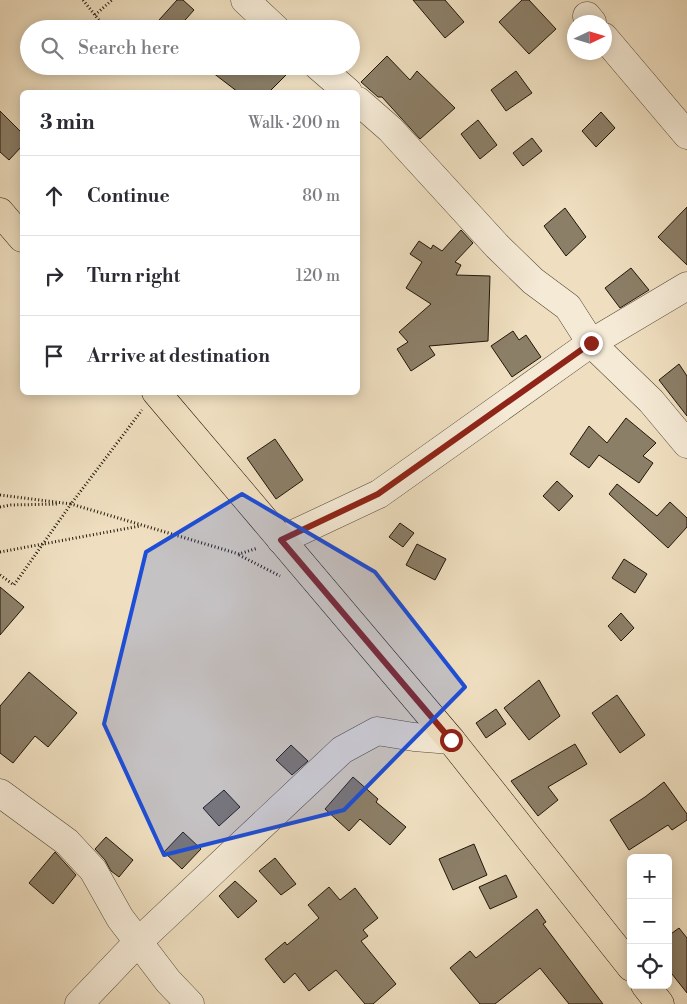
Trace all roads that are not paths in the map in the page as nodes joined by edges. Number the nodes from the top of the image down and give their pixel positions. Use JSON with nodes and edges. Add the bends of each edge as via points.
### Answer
{"nodes":[{"id":1,"x":245,"y":0,"type":"edge"},
{"id":2,"x":266,"y":20,"type":"edge"},
{"id":3,"x":612,"y":46,"type":"edge"},
{"id":4,"x":328,"y":75,"type":"edge"},
{"id":5,"x":346,"y":90,"type":"edge"},
{"id":6,"x":360,"y":103,"type":"edge"},
{"id":7,"x":687,"y":135,"type":"edge"},
{"id":8,"x":0,"y":212,"type":"edge"},
{"id":9,"x":20,"y":236,"type":"edge"},
{"id":10,"x":687,"y":286,"type":"edge"},
{"id":11,"x":591,"y":343,"type":"junction"},
{"id":12,"x":150,"y":400,"type":"edge"},
{"id":13,"x":687,"y":444,"type":"edge"},
{"id":14,"x":281,"y":540,"type":"junction"},
{"id":15,"x":451,"y":740,"type":"junction"},
{"id":16,"x":0,"y":793,"type":"edge"},
{"id":17,"x":138,"y":942,"type":"junction"},
{"id":18,"x":627,"y":963,"type":"edge"},
{"id":19,"x":648,"y":989,"type":"edge"},
{"id":20,"x":79,"y":1004,"type":"edge"},
{"id":21,"x":190,"y":1004,"type":"edge"},
{"id":22,"x":660,"y":1004,"type":"edge"}],
"edges":[{"from":1,"to":2,"type":"street"},
{"from":3,"to":7,"type":"street"},
{"from":4,"to":5,"type":"street"},
{"from":6,"to":11,"type":"street","via":[[390,129],[497,246],[533,281],[568,307]]},
{"from":8,"to":9,"type":"main road"},
{"from":10,"to":11,"type":"street"},
{"from":11,"to":13,"type":"street","via":[[651,401]]},
{"from":11,"to":14,"type":"street","via":[[378,494]]},
{"from":12,"to":14,"type":"main road"},
{"from":14,"to":15,"type":"main road"},
{"from":15,"to":17,"type":"street","via":[[377,731],[342,750]]},
{"from":15,"to":18,"type":"main road"},
{"from":16,"to":17,"type":"street","via":[[67,842],[93,870],[120,918]]},
{"from":17,"to":20,"type":"street"},
{"from":17,"to":21,"type":"street"},
{"from":19,"to":22,"type":"main road"}]}
